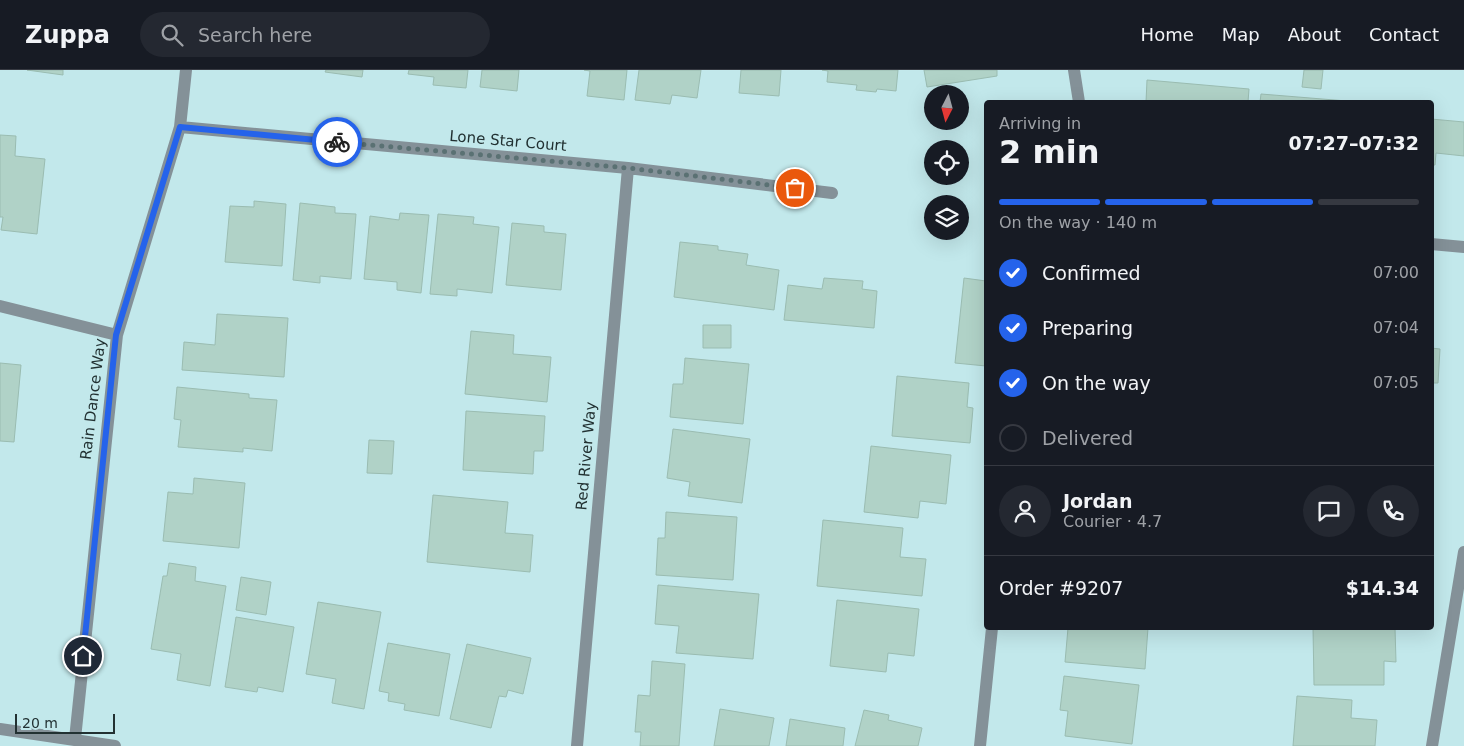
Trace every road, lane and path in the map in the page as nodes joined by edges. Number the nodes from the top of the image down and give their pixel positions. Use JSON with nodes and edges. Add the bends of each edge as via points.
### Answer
{"nodes":[{"id":1,"x":186,"y":70,"type":"edge"},
{"id":2,"x":1074,"y":70,"type":"edge"},
{"id":3,"x":1079,"y":100,"type":"edge"},
{"id":4,"x":180,"y":127,"type":"junction"},
{"id":5,"x":628,"y":168,"type":"junction"},
{"id":6,"x":832,"y":193,"type":"dead end"},
{"id":7,"x":1434,"y":244,"type":"edge"},
{"id":8,"x":1464,"y":247,"type":"edge"},
{"id":9,"x":0,"y":306,"type":"edge"},
{"id":10,"x":116,"y":335,"type":"junction"},
{"id":11,"x":1464,"y":552,"type":"edge"},
{"id":12,"x":1460,"y":597,"type":"edge"},
{"id":13,"x":992,"y":630,"type":"edge"},
{"id":14,"x":0,"y":728,"type":"edge"},
{"id":15,"x":75,"y":739,"type":"junction"},
{"id":16,"x":114,"y":746,"type":"edge"},
{"id":17,"x":577,"y":746,"type":"edge"},
{"id":18,"x":980,"y":746,"type":"edge"},
{"id":19,"x":1432,"y":746,"type":"edge"}],
"edges":[{"from":1,"to":4,"type":"street","name":"Rain Dance Way"},
{"from":2,"to":3,"type":"street"},
{"from":4,"to":5,"type":"street","name":"Lone Star Court"},
{"from":4,"to":10,"type":"street","name":"Rain Dance Way"},
{"from":5,"to":6,"type":"street","name":"Lone Star Court"},
{"from":5,"to":17,"type":"street","name":"Red River Way"},
{"from":7,"to":8,"type":"street"},
{"from":9,"to":10,"type":"street"},
{"from":10,"to":15,"type":"street","name":"Rain Dance Way"},
{"from":11,"to":12,"type":"street"},
{"from":12,"to":19,"type":"street"},
{"from":13,"to":18,"type":"street"},
{"from":14,"to":15,"type":"street"},
{"from":15,"to":16,"type":"street"}]}
